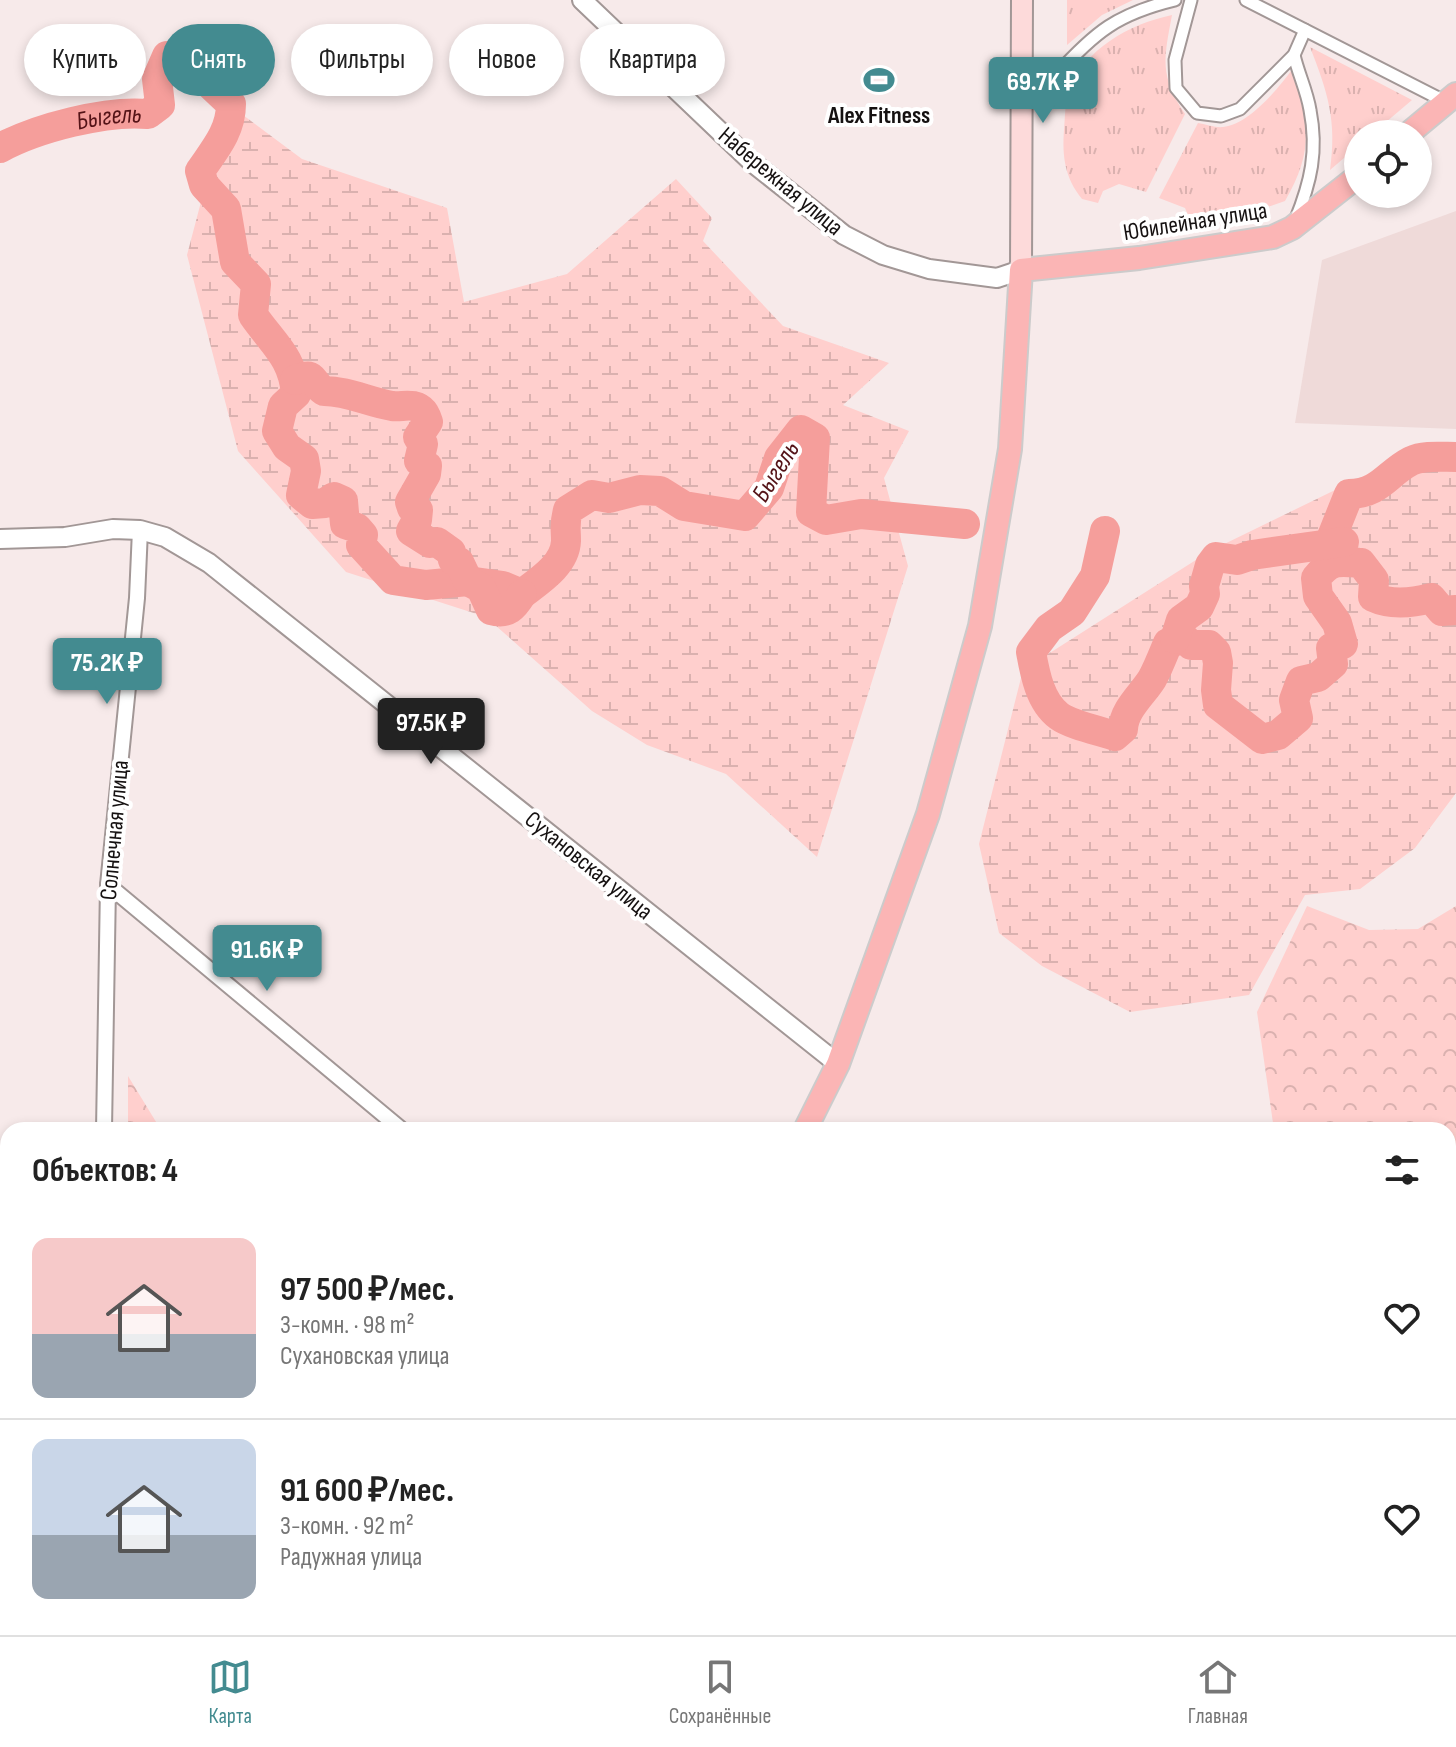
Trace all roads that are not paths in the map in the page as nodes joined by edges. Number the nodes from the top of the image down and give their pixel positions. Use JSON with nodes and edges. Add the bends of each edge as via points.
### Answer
{"nodes":[{"id":1,"x":582,"y":0,"type":"edge"},
{"id":2,"x":1022,"y":0,"type":"edge"},
{"id":3,"x":1175,"y":0,"type":"edge"},
{"id":4,"x":1191,"y":0,"type":"edge"},
{"id":5,"x":1246,"y":0,"type":"edge"},
{"id":6,"x":1305,"y":30,"type":"junction"},
{"id":7,"x":1294,"y":55,"type":"junction"},
{"id":8,"x":1056,"y":75,"type":"dead end"},
{"id":9,"x":1451,"y":98,"type":"edge"},
{"id":10,"x":1425,"y":120,"type":"edge"},
{"id":11,"x":1344,"y":187,"type":"edge"},
{"id":12,"x":1292,"y":228,"type":"junction"},
{"id":13,"x":1021,"y":270,"type":"junction"},
{"id":14,"x":140,"y":530,"type":"junction"},
{"id":15,"x":0,"y":539,"type":"edge"},
{"id":16,"x":108,"y":885,"type":"junction"},
{"id":17,"x":838,"y":1064,"type":"junction"},
{"id":18,"x":104,"y":1122,"type":"edge"},
{"id":19,"x":392,"y":1122,"type":"edge"},
{"id":20,"x":809,"y":1122,"type":"edge"}],
"edges":[{"from":1,"to":13,"type":"street","name":"Набережная улица","via":[[753,163],[844,235],[883,255],[929,269],[997,278]]},
{"from":2,"to":13,"type":"main road"},
{"from":3,"to":8,"type":"street","via":[[1112,22]]},
{"from":4,"to":7,"type":"street","via":[[1175,60],[1176,88],[1197,113],[1221,116],[1240,109]]},
{"from":5,"to":6,"type":"street"},
{"from":6,"to":7,"type":"street"},
{"from":6,"to":9,"type":"street"},
{"from":7,"to":12,"type":"street","via":[[1314,141],[1312,173]]},
{"from":9,"to":10,"type":"main road"},
{"from":11,"to":12,"type":"main road","name":"Юбилейная улица"},
{"from":12,"to":13,"type":"main road","name":"Юбилейная улица","via":[[1273,237],[1166,254]]},
{"from":13,"to":17,"type":"main road","via":[[1010,449],[980,626],[928,814]]},
{"from":14,"to":15,"type":"street","name":"Сухановская улица"},
{"from":14,"to":16,"type":"street","name":"Солнечная улица"},
{"from":14,"to":17,"type":"street","name":"Сухановская улица","via":[[165,537],[209,563]]},
{"from":16,"to":18,"type":"street","name":"Солнечная улица"},
{"from":16,"to":19,"type":"street"},
{"from":17,"to":20,"type":"main road"}]}
